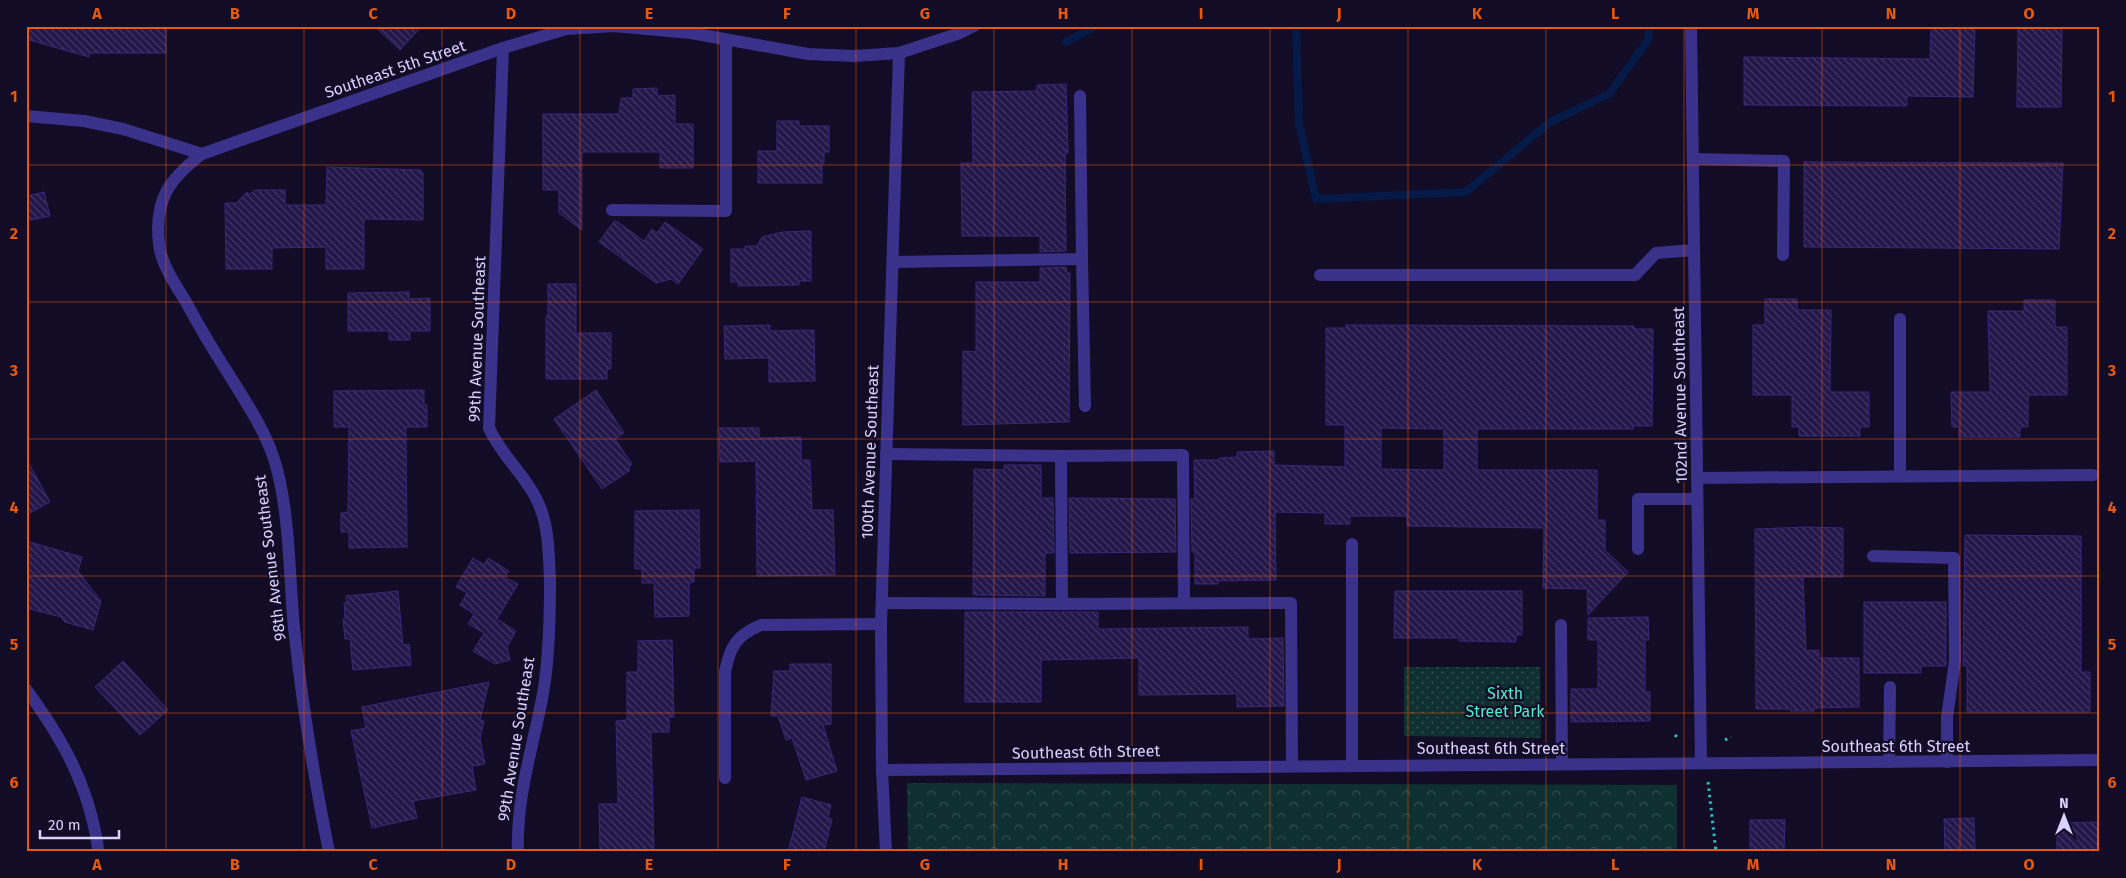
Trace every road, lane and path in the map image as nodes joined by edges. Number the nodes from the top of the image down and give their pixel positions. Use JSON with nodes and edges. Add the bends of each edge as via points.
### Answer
{"nodes":[{"id":1,"x":974,"y":26,"type":"edge"},
{"id":2,"x":1691,"y":26,"type":"edge"},
{"id":3,"x":565,"y":27,"type":"edge"},
{"id":4,"x":673,"y":29,"type":"edge"},
{"id":5,"x":726,"y":40,"type":"junction"},
{"id":6,"x":503,"y":48,"type":"junction"},
{"id":7,"x":899,"y":53,"type":"junction"},
{"id":8,"x":1080,"y":96,"type":"dead end"},
{"id":9,"x":26,"y":116,"type":"edge"},
{"id":10,"x":202,"y":154,"type":"junction"},
{"id":11,"x":1693,"y":159,"type":"junction"},
{"id":12,"x":612,"y":210,"type":"dead end"},
{"id":13,"x":1694,"y":250,"type":"junction"},
{"id":14,"x":1783,"y":255,"type":"dead end"},
{"id":15,"x":1082,"y":259,"type":"junction"},
{"id":16,"x":892,"y":262,"type":"junction"},
{"id":17,"x":1320,"y":275,"type":"dead end"},
{"id":18,"x":1900,"y":319,"type":"dead end"},
{"id":19,"x":1085,"y":406,"type":"dead end"},
{"id":20,"x":886,"y":454,"type":"junction"},
{"id":21,"x":1062,"y":456,"type":"junction"},
{"id":22,"x":2093,"y":475,"type":"dead end"},
{"id":23,"x":1900,"y":476,"type":"junction"},
{"id":24,"x":1697,"y":478,"type":"junction"},
{"id":25,"x":1697,"y":499,"type":"junction"},
{"id":26,"x":1352,"y":544,"type":"dead end"},
{"id":27,"x":1638,"y":549,"type":"dead end"},
{"id":28,"x":1873,"y":556,"type":"dead end"},
{"id":29,"x":882,"y":603,"type":"junction"},
{"id":30,"x":1184,"y":603,"type":"junction"},
{"id":31,"x":1062,"y":604,"type":"junction"},
{"id":32,"x":881,"y":624,"type":"junction"},
{"id":33,"x":1561,"y":625,"type":"dead end"},
{"id":34,"x":1890,"y":687,"type":"dead end"},
{"id":35,"x":26,"y":689,"type":"edge"},
{"id":36,"x":1731,"y":737,"type":"dead end"},
{"id":37,"x":1725,"y":740,"type":"dead end"},
{"id":38,"x":2100,"y":760,"type":"edge"},
{"id":39,"x":1889,"y":762,"type":"junction"},
{"id":40,"x":1947,"y":762,"type":"junction"},
{"id":41,"x":1704,"y":763,"type":"junction"},
{"id":42,"x":1562,"y":764,"type":"junction"},
{"id":43,"x":1292,"y":766,"type":"junction"},
{"id":44,"x":1352,"y":766,"type":"junction"},
{"id":45,"x":882,"y":770,"type":"junction"},
{"id":46,"x":726,"y":778,"type":"dead end"},
{"id":47,"x":98,"y":852,"type":"edge"},
{"id":48,"x":329,"y":852,"type":"edge"},
{"id":49,"x":518,"y":852,"type":"edge"},
{"id":50,"x":886,"y":852,"type":"edge"},
{"id":51,"x":1716,"y":852,"type":"edge"}],
"edges":[{"from":1,"to":7,"type":"street","name":"Southeast 5th Street"},
{"from":2,"to":11,"type":"street","name":"102nd Avenue Southeast"},
{"from":3,"to":4,"type":"street","name":"Southeast 5th Street"},
{"from":3,"to":6,"type":"street","name":"Southeast 5th Street"},
{"from":4,"to":5,"type":"street","name":"Southeast 5th Street"},
{"from":5,"to":7,"type":"street","name":"Southeast 5th Street","via":[[808,54],[854,56]]},
{"from":5,"to":12,"type":"street","via":[[726,211]]},
{"from":6,"to":10,"type":"street","name":"Southeast 5th Street"},
{"from":6,"to":49,"type":"street","name":"99th Avenue Southeast","via":[[489,428],[494,440],[524,477],[540,508],[549,561],[550,616],[543,697],[524,781],[517,832]]},
{"from":7,"to":16,"type":"street","name":"100th Avenue Southeast"},
{"from":8,"to":15,"type":"street"},
{"from":9,"to":10,"type":"street","via":[[84,121],[123,129]]},
{"from":10,"to":48,"type":"street","name":"98th Avenue Southeast","via":[[180,171],[169,185],[162,201],[159,245],[167,270],[261,427],[274,460],[282,496],[294,629],[317,793]]},
{"from":11,"to":13,"type":"street","name":"102nd Avenue Southeast"},
{"from":11,"to":14,"type":"street","via":[[1784,161]]},
{"from":13,"to":17,"type":"street","via":[[1656,253],[1635,275]]},
{"from":13,"to":24,"type":"street","name":"102nd Avenue Southeast"},
{"from":15,"to":16,"type":"street"},
{"from":15,"to":19,"type":"street"},
{"from":16,"to":20,"type":"street","name":"100th Avenue Southeast"},
{"from":18,"to":23,"type":"street"},
{"from":20,"to":21,"type":"street"},
{"from":20,"to":29,"type":"street","name":"100th Avenue Southeast"},
{"from":21,"to":30,"type":"street","via":[[1183,455]]},
{"from":21,"to":31,"type":"street"},
{"from":22,"to":23,"type":"street"},
{"from":23,"to":24,"type":"street"},
{"from":24,"to":25,"type":"street","name":"102nd Avenue Southeast"},
{"from":25,"to":27,"type":"street","via":[[1638,499]]},
{"from":25,"to":41,"type":"street","name":"102nd Avenue Southeast"},
{"from":26,"to":44,"type":"street"},
{"from":28,"to":40,"type":"street","via":[[1954,558],[1955,661],[1947,717]]},
{"from":29,"to":31,"type":"street"},
{"from":29,"to":32,"type":"street","name":"100th Avenue Southeast"},
{"from":30,"to":31,"type":"street"},
{"from":30,"to":43,"type":"street","via":[[1291,603]]},
{"from":32,"to":45,"type":"street","name":"100th Avenue Southeast"},
{"from":32,"to":46,"type":"street","via":[[761,625],[747,631],[735,642],[728,655],[726,672]]},
{"from":33,"to":42,"type":"street"},
{"from":34,"to":39,"type":"street"},
{"from":35,"to":47,"type":"street","via":[[68,751],[89,804]]},
{"from":36,"to":37,"type":"path"},
{"from":38,"to":40,"type":"street","name":"Southeast 6th Street"},
{"from":39,"to":40,"type":"street","name":"Southeast 6th Street"},
{"from":39,"to":41,"type":"street","name":"Southeast 6th Street"},
{"from":41,"to":42,"type":"street","name":"Southeast 6th Street"},
{"from":41,"to":51,"type":"path"},
{"from":42,"to":44,"type":"street","name":"Southeast 6th Street"},
{"from":43,"to":44,"type":"street","name":"Southeast 6th Street"},
{"from":43,"to":45,"type":"street","name":"Southeast 6th Street"},
{"from":45,"to":50,"type":"street","name":"100th Avenue Southeast"}]}
